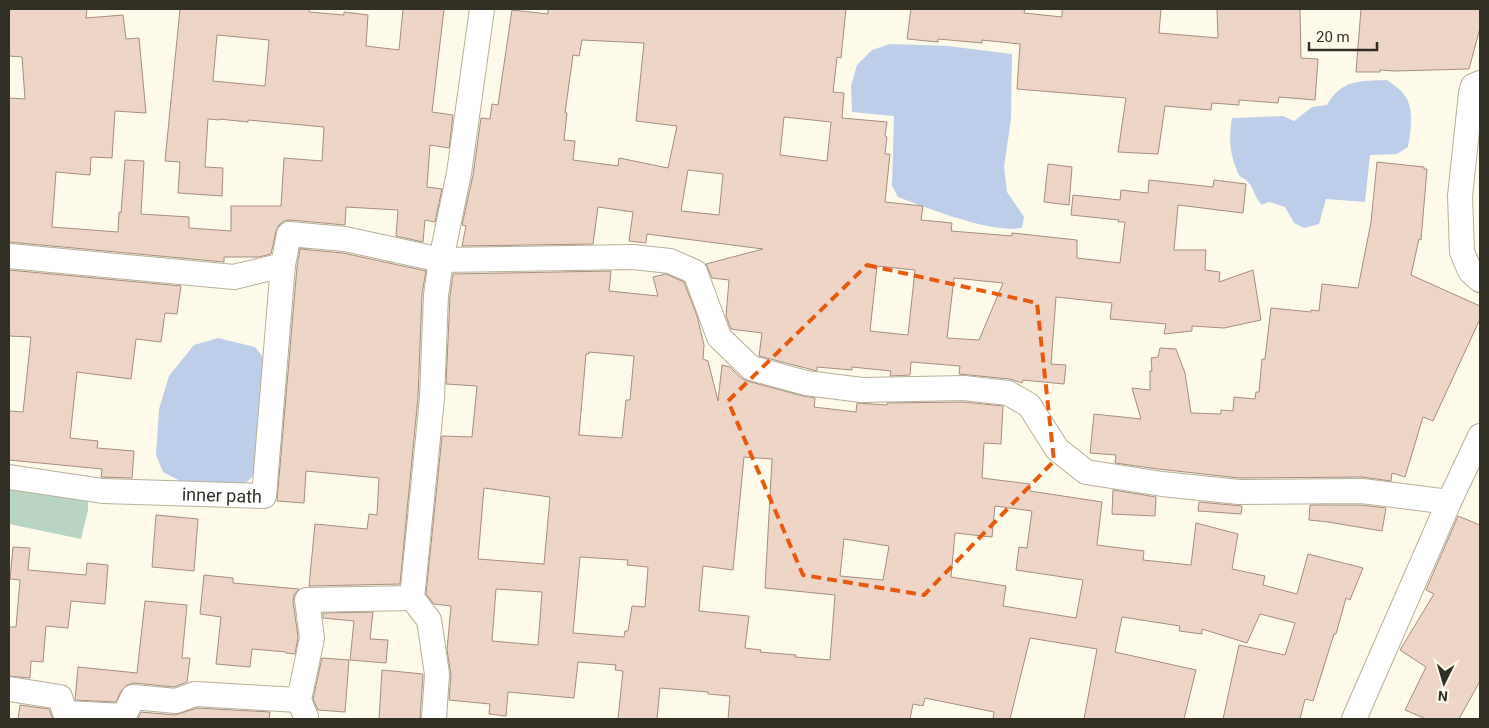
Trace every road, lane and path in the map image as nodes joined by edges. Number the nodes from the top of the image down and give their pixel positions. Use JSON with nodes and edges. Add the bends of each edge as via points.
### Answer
{"nodes":[{"id":1,"x":482,"y":9,"type":"edge"},
{"id":2,"x":1480,"y":83,"type":"edge"},
{"id":3,"x":9,"y":256,"type":"edge"},
{"id":4,"x":441,"y":260,"type":"junction"},
{"id":5,"x":283,"y":265,"type":"junction"},
{"id":6,"x":1480,"y":280,"type":"edge"},
{"id":7,"x":1479,"y":443,"type":"edge"},
{"id":8,"x":9,"y":477,"type":"edge"},
{"id":9,"x":1450,"y":502,"type":"junction"},
{"id":10,"x":412,"y":598,"type":"junction"},
{"id":11,"x":9,"y":689,"type":"edge"},
{"id":12,"x":302,"y":709,"type":"edge"},
{"id":13,"x":434,"y":719,"type":"edge"},
{"id":14,"x":1354,"y":719,"type":"edge"}],
"edges":[{"from":1,"to":4,"type":"street","via":[[459,174]]},
{"from":2,"to":6,"type":"street","via":[[1473,86],[1471,93],[1460,196],[1462,252],[1470,271]]},
{"from":3,"to":5,"type":"street","via":[[234,277]]},
{"from":4,"to":5,"type":"street","via":[[345,239],[289,234]]},
{"from":4,"to":9,"type":"street","via":[[633,257],[670,261],[695,272],[719,337],[751,368],[806,383],[862,390],[964,388],[1008,393],[1029,405],[1057,449],[1086,472],[1239,492],[1362,491]]},
{"from":4,"to":10,"type":"street","via":[[436,295],[432,398]]},
{"from":5,"to":8,"type":"street","name":"inner path","via":[[264,496],[103,491]]},
{"from":7,"to":9,"type":"street"},
{"from":9,"to":14,"type":"street"},
{"from":10,"to":12,"type":"street","via":[[307,600],[312,638]]},
{"from":10,"to":13,"type":"street","via":[[429,620],[437,674]]},
{"from":11,"to":12,"type":"street","via":[[60,697],[64,713],[124,716],[133,698],[176,701],[196,694]]}]}
